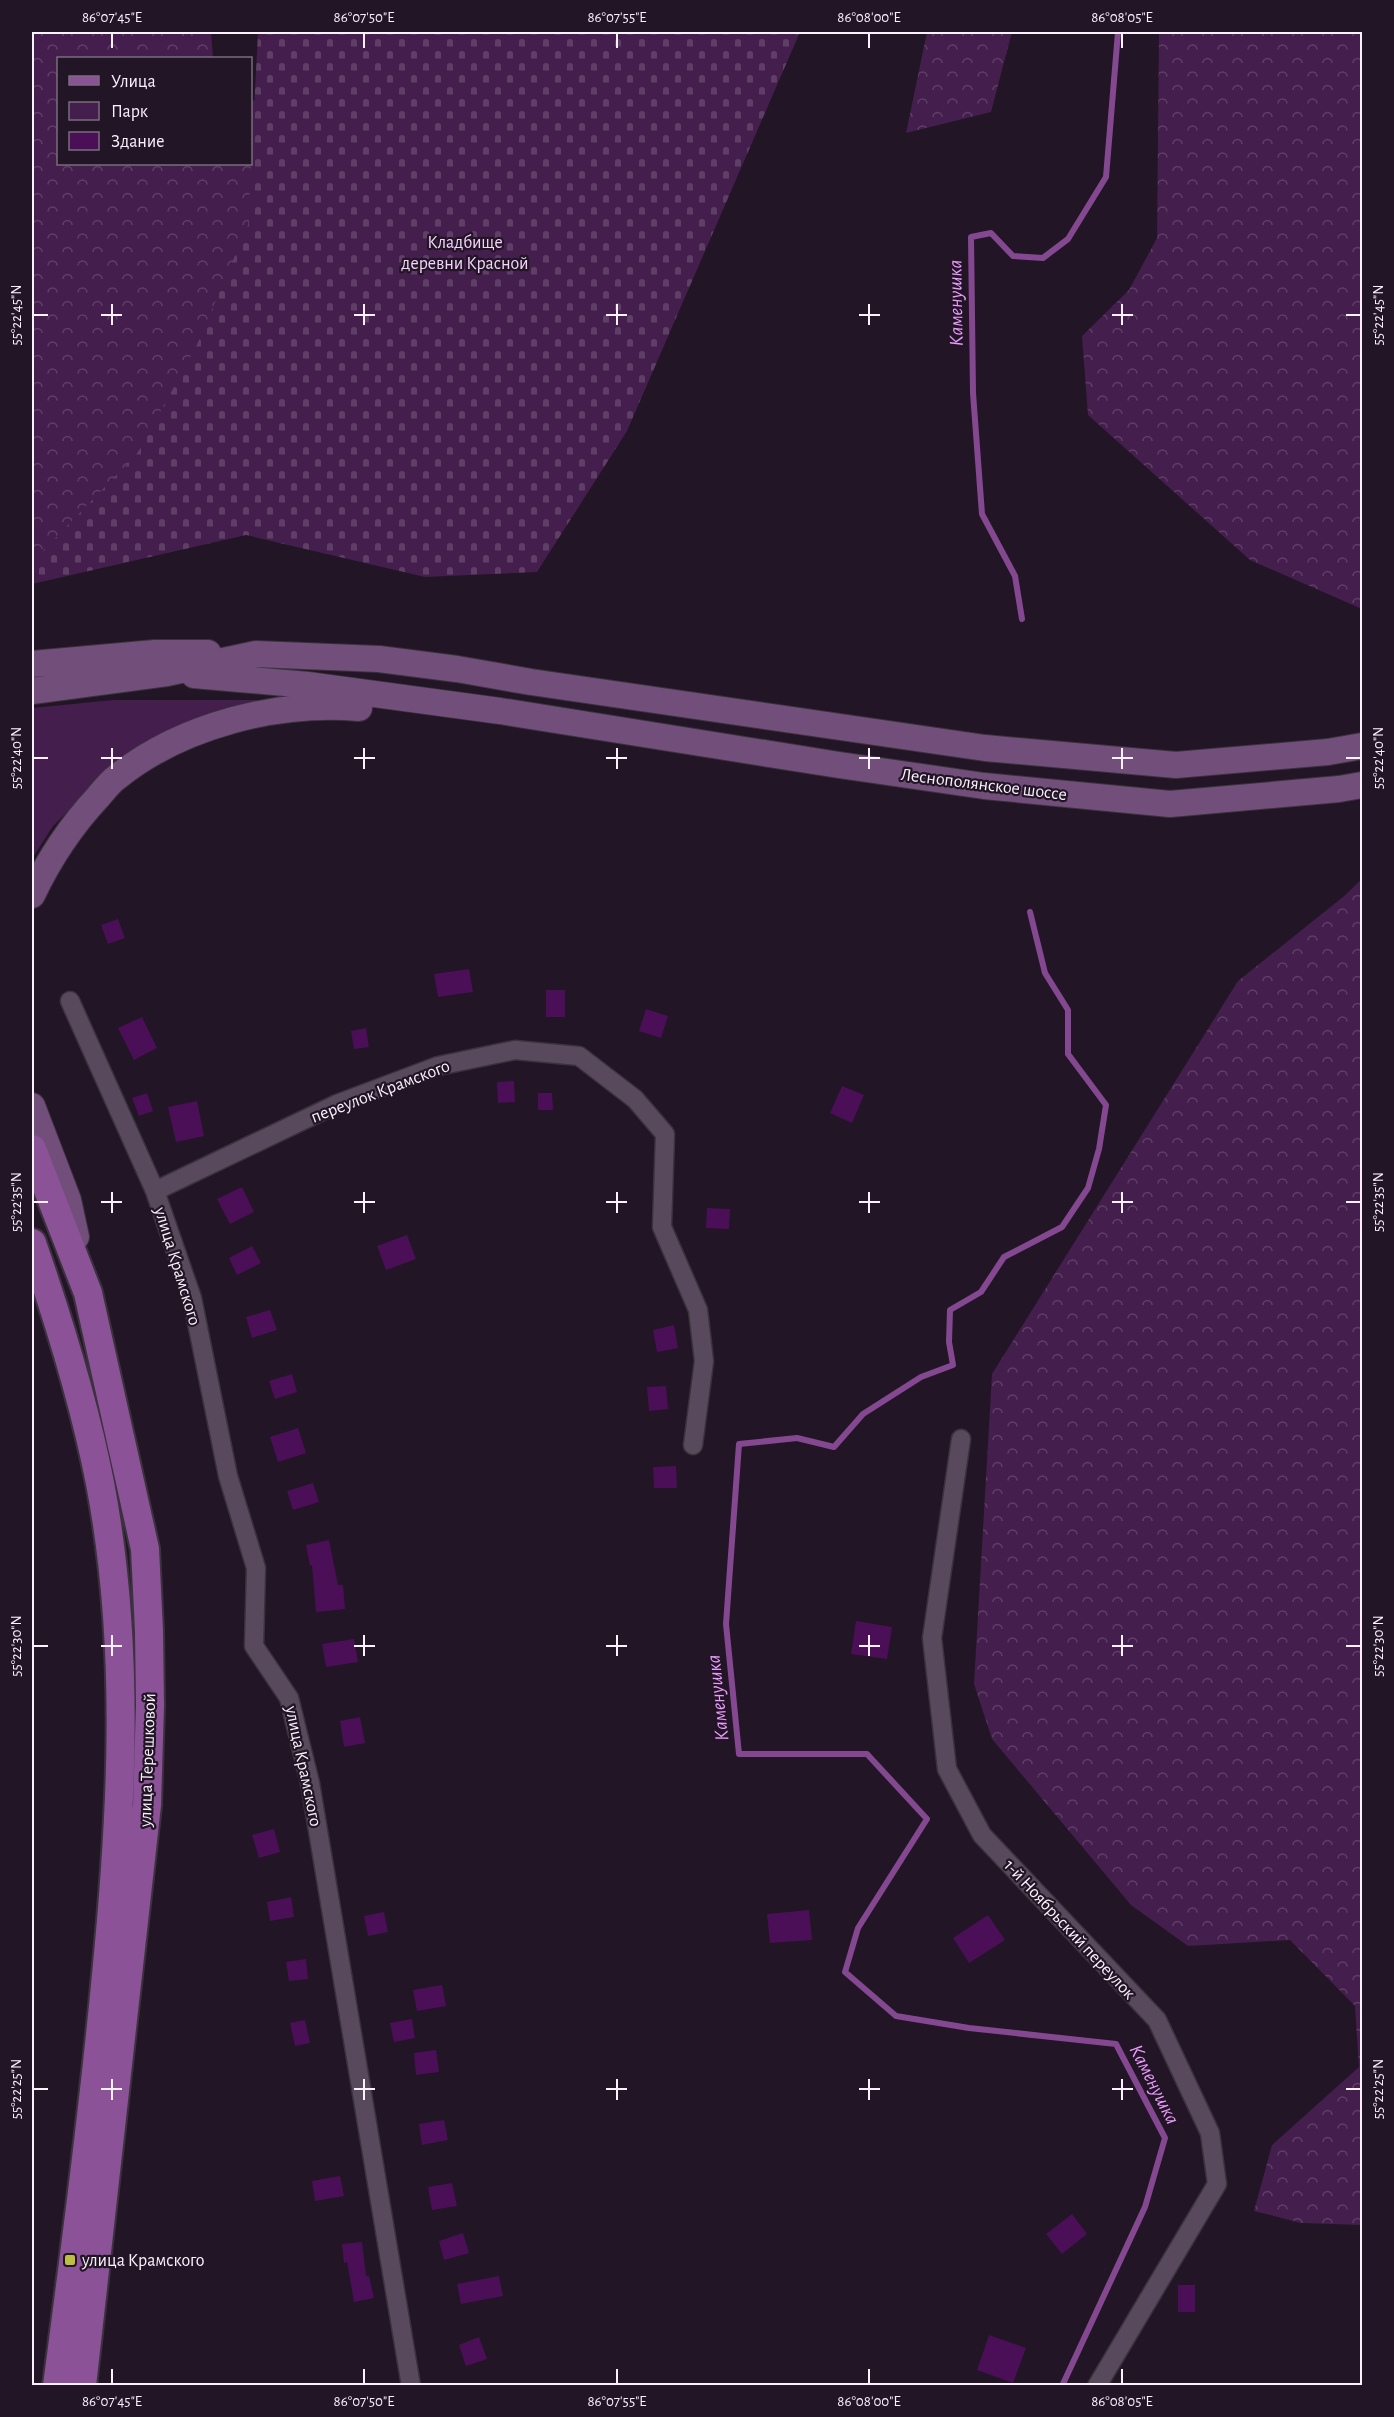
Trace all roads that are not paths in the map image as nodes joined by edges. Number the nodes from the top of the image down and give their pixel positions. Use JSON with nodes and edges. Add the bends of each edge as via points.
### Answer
{"nodes":[{"id":1,"x":256,"y":654,"type":"junction"},
{"id":2,"x":32,"y":664,"type":"edge"},
{"id":3,"x":167,"y":673,"type":"junction"},
{"id":4,"x":32,"y":691,"type":"edge"},
{"id":5,"x":500,"y":711,"type":"junction"},
{"id":6,"x":1362,"y":746,"type":"edge"},
{"id":7,"x":1362,"y":785,"type":"edge"},
{"id":8,"x":32,"y":895,"type":"edge"},
{"id":9,"x":70,"y":1001,"type":"dead end"},
{"id":10,"x":32,"y":1106,"type":"edge"},
{"id":11,"x":32,"y":1149,"type":"edge"},
{"id":12,"x":155,"y":1191,"type":"junction"},
{"id":13,"x":32,"y":1243,"type":"edge"},
{"id":14,"x":88,"y":1293,"type":"junction"},
{"id":15,"x":961,"y":1439,"type":"dead end"},
{"id":16,"x":693,"y":1445,"type":"dead end"},
{"id":17,"x":57,"y":2385,"type":"edge"},
{"id":18,"x":82,"y":2385,"type":"edge"},
{"id":19,"x":411,"y":2385,"type":"edge"},
{"id":20,"x":1097,"y":2385,"type":"edge"}],
"edges":[{"from":1,"to":2,"type":"main road","via":[[155,653]]},
{"from":1,"to":3,"type":"main road"},
{"from":1,"to":6,"type":"main road","name":"Леснополянское шоссе","via":[[379,659],[984,748],[1176,765]]},
{"from":3,"to":4,"type":"main road"},
{"from":3,"to":5,"type":"main road","via":[[308,685]]},
{"from":5,"to":7,"type":"main road","name":"Леснополянское шоссе","via":[[973,785],[1170,804]]},
{"from":5,"to":8,"type":"main road","via":[[329,705],[282,709],[192,734],[116,777],[81,815],[50,858]]},
{"from":9,"to":12,"type":"street","name":"улица Крамского"},
{"from":10,"to":14,"type":"main road","via":[[68,1200]]},
{"from":11,"to":14,"type":"main road","name":"улица Терешковой"},
{"from":12,"to":16,"type":"street","name":"переулок Крамского","via":[[337,1104],[438,1066],[515,1050],[579,1056],[635,1099],[665,1134],[662,1227],[698,1310],[704,1362]]},
{"from":12,"to":19,"type":"street","name":"улица Крамского","via":[[192,1298],[228,1476],[256,1568],[254,1646],[289,1698],[310,1783]]},
{"from":13,"to":17,"type":"main road","name":"улица Терешковой","via":[[66,1341],[100,1484],[112,1574],[122,1749],[118,1842],[101,2024]]},
{"from":14,"to":18,"type":"main road","name":"улица Терешковой","via":[[145,1549],[150,1706],[140,1881]]},
{"from":15,"to":20,"type":"street","name":"1-й Ноябрьский переулок","via":[[933,1638],[947,1769],[982,1836],[1157,2020],[1210,2133],[1217,2184]]}]}
